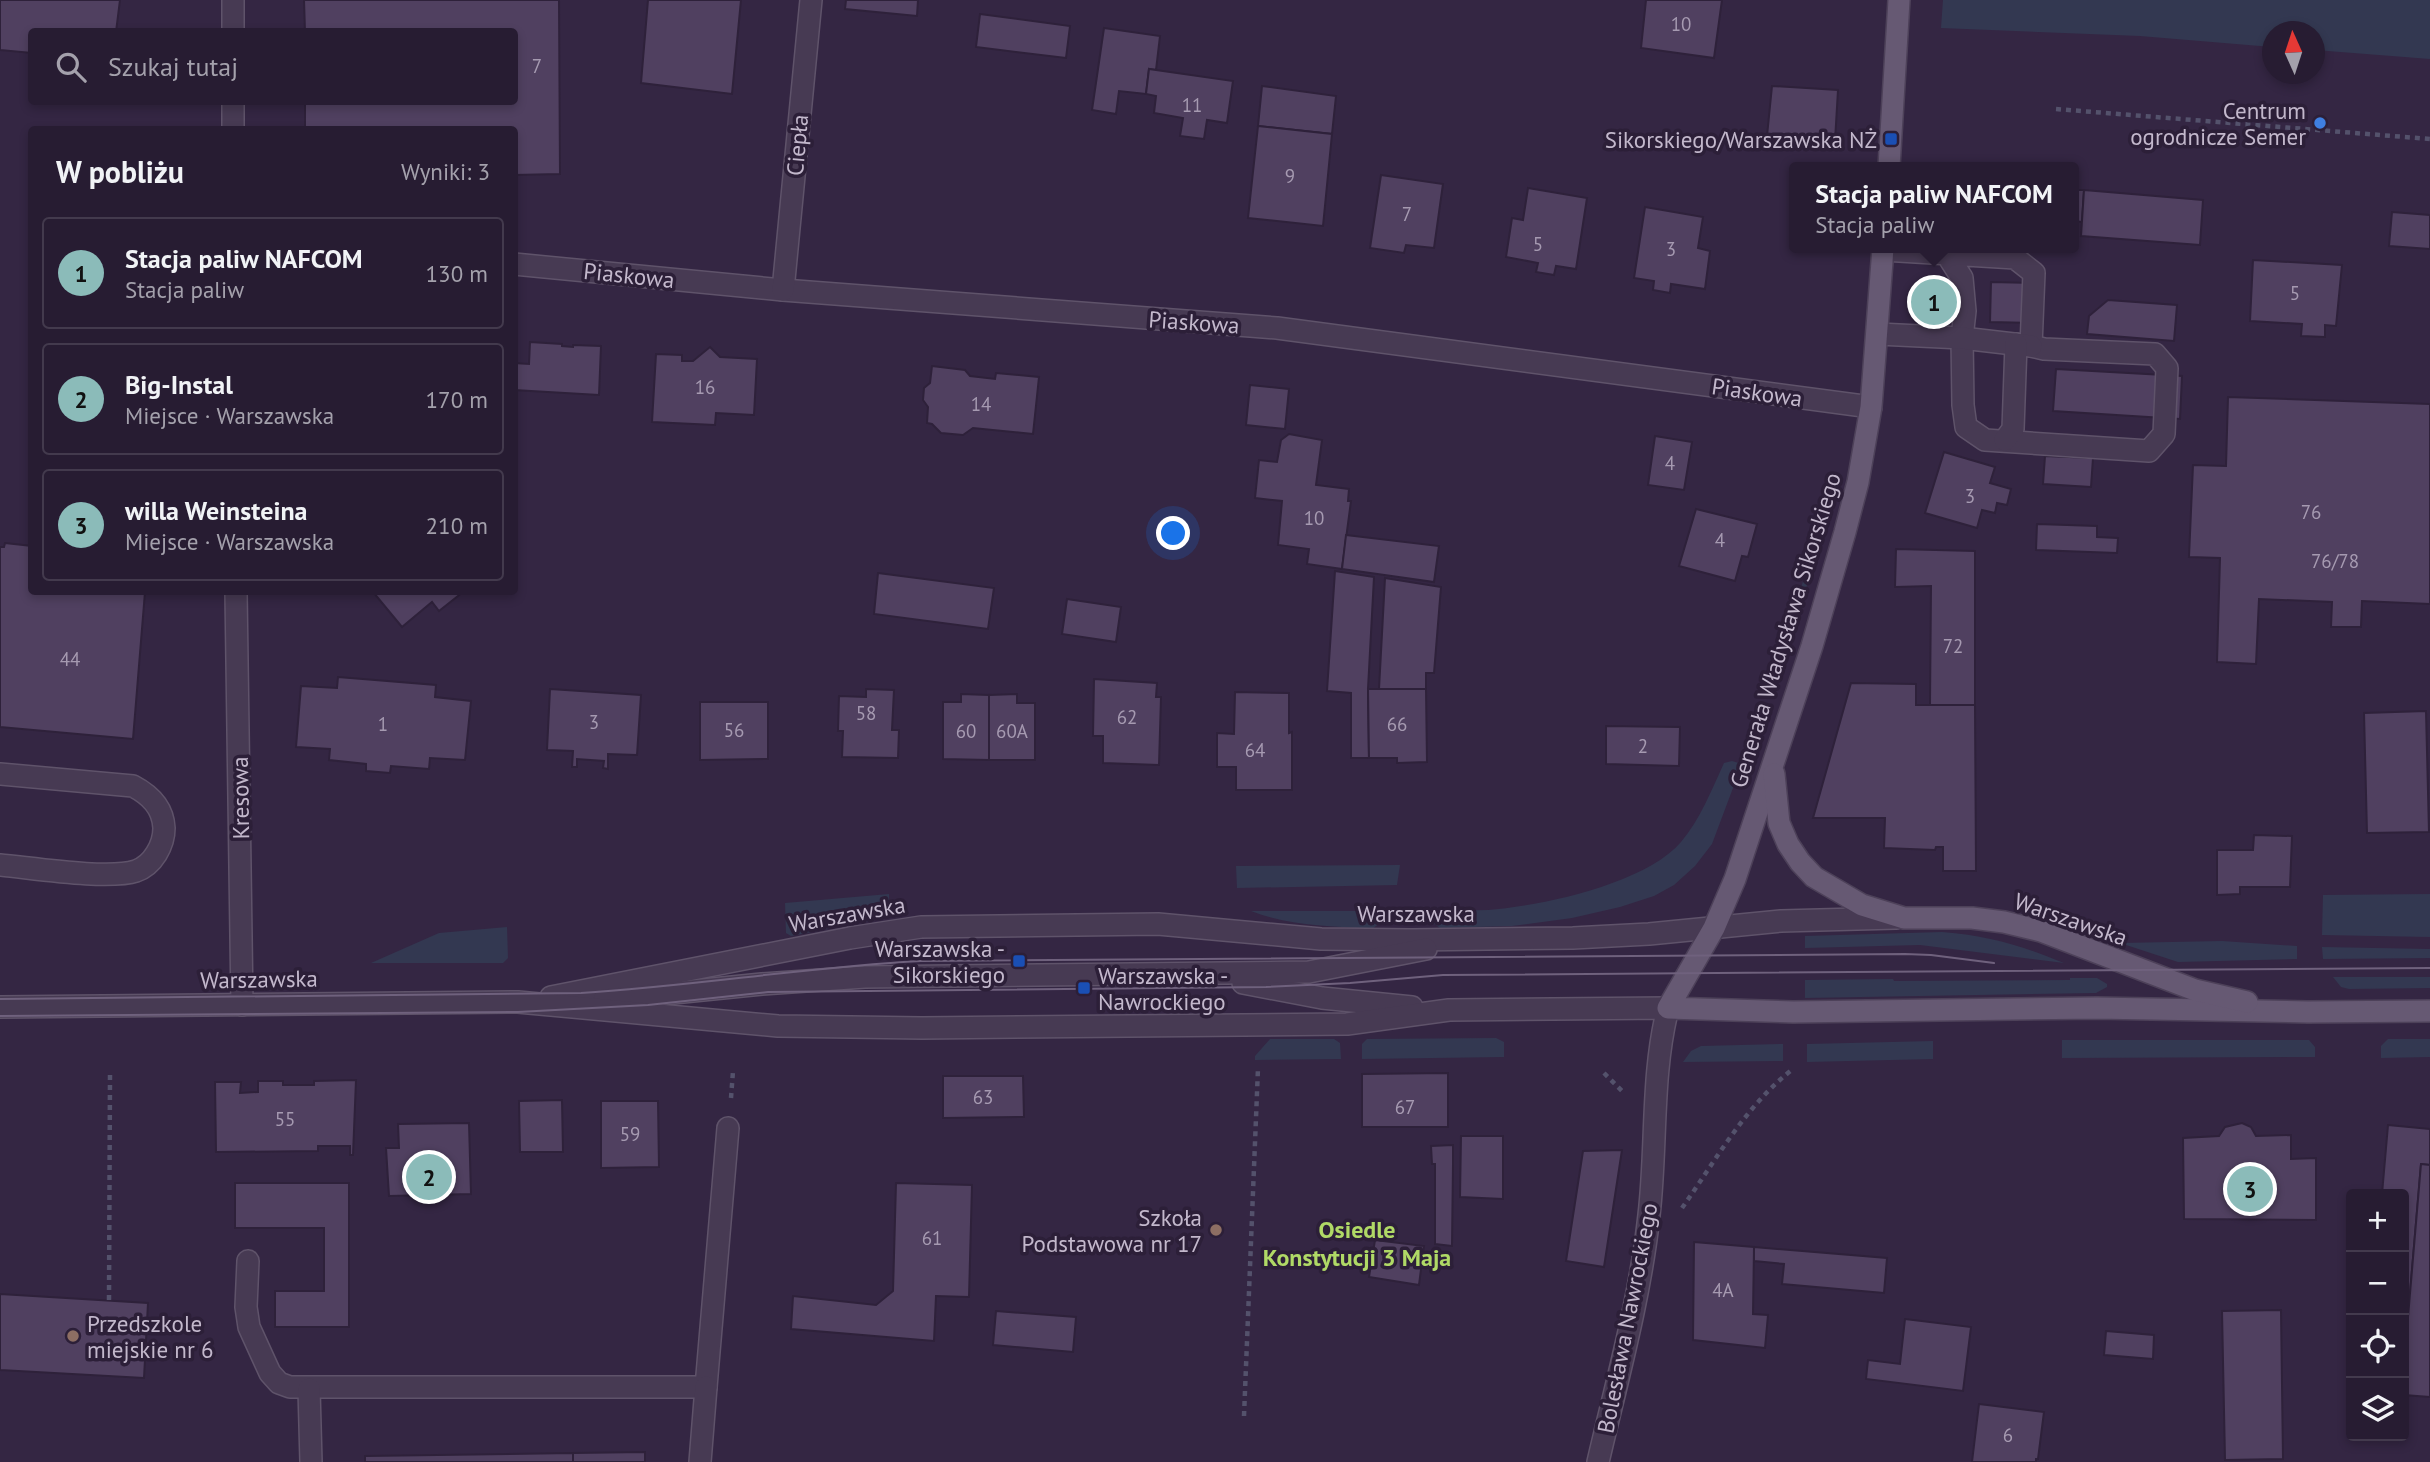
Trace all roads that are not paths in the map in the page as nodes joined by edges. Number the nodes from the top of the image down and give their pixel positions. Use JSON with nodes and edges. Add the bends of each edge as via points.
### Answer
{"nodes":[{"id":1,"x":233,"y":0,"type":"edge"},
{"id":2,"x":811,"y":0,"type":"edge"},
{"id":3,"x":1899,"y":0,"type":"edge"},
{"id":4,"x":233,"y":28,"type":"edge"},
{"id":5,"x":233,"y":105,"type":"edge"},
{"id":6,"x":233,"y":126,"type":"edge"},
{"id":7,"x":1889,"y":162,"type":"edge"},
{"id":8,"x":1883,"y":253,"type":"edge"},
{"id":9,"x":1946,"y":253,"type":"joint"},
{"id":10,"x":518,"y":264,"type":"edge"},
{"id":11,"x":783,"y":290,"type":"junction"},
{"id":12,"x":1878,"y":334,"type":"junction"},
{"id":13,"x":1962,"y":338,"type":"junction"},
{"id":14,"x":2024,"y":345,"type":"junction"},
{"id":15,"x":1871,"y":407,"type":"junction"},
{"id":16,"x":2005,"y":440,"type":"junction"},
{"id":17,"x":236,"y":595,"type":"edge"},
{"id":18,"x":1775,"y":758,"type":"junction"},
{"id":19,"x":0,"y":774,"type":"edge"},
{"id":20,"x":0,"y":865,"type":"edge"},
{"id":21,"x":1904,"y":918,"type":"junction"},
{"id":22,"x":1714,"y":928,"type":"junction"},
{"id":23,"x":1479,"y":939,"type":"junction"},
{"id":24,"x":1158,"y":974,"type":"junction"},
{"id":25,"x":517,"y":1002,"type":"junction"},
{"id":26,"x":242,"y":1005,"type":"junction"},
{"id":27,"x":0,"y":1007,"type":"edge"},
{"id":28,"x":1668,"y":1008,"type":"junction"},
{"id":29,"x":1449,"y":1010,"type":"junction"},
{"id":30,"x":2430,"y":1011,"type":"edge"},
{"id":31,"x":2308,"y":1012,"type":"junction"},
{"id":32,"x":728,"y":1128,"type":"dead end"},
{"id":33,"x":248,"y":1261,"type":"dead end"},
{"id":34,"x":706,"y":1387,"type":"junction"},
{"id":35,"x":309,"y":1389,"type":"junction"},
{"id":36,"x":310,"y":1462,"type":"edge"},
{"id":37,"x":700,"y":1462,"type":"edge"},
{"id":38,"x":1598,"y":1462,"type":"edge"}],
"edges":[{"from":1,"to":4,"type":"street"},
{"from":2,"to":11,"type":"street","name":"Ciepła"},
{"from":3,"to":7,"type":"main road"},
{"from":5,"to":6,"type":"street"},
{"from":8,"to":12,"type":"main road","name":"Generała Władysława Sikorskiego"},
{"from":9,"to":13,"type":"street","via":[[1962,278]]},
{"from":9,"to":14,"type":"street","via":[[2015,258],[2034,273]]},
{"from":10,"to":11,"type":"street","name":"Piaskowa"},
{"from":11,"to":15,"type":"street","name":"Piaskowa","via":[[1277,328]]},
{"from":12,"to":13,"type":"street"},
{"from":12,"to":15,"type":"main road","name":"Generała Władysława Sikorskiego"},
{"from":13,"to":14,"type":"street"},
{"from":13,"to":16,"type":"street","via":[[1966,427],[1985,440]]},
{"from":14,"to":16,"type":"street","via":[[2013,429]]},
{"from":14,"to":16,"type":"street","via":[[2155,354],[2167,368],[2164,434],[2149,451]]},
{"from":15,"to":18,"type":"main road","name":"Generała Władysława Sikorskiego","via":[[1845,532]]},
{"from":17,"to":26,"type":"street","name":"Kresowa"},
{"from":18,"to":21,"type":"main road","via":[[1779,824],[1800,862],[1814,877],[1862,905]]},
{"from":18,"to":22,"type":"main road","name":"Generała Władysława Sikorskiego","via":[[1735,880]]},
{"from":19,"to":20,"type":"street","via":[[133,786],[149,794],[164,827],[162,843],[152,860],[138,870],[106,874]]},
{"from":21,"to":22,"type":"street","name":"Warszawska","via":[[1793,920]]},
{"from":21,"to":31,"type":"main road","name":"Warszawska","via":[[2004,922],[2041,931],[2195,990]]},
{"from":22,"to":23,"type":"street","name":"Warszawska"},
{"from":22,"to":28,"type":"main road","name":"Generała Władysława Sikorskiego"},
{"from":23,"to":24,"type":"street","via":[[1309,972]]},
{"from":23,"to":25,"type":"street","name":"Warszawska","via":[[1321,939],[1158,924],[921,927]]},
{"from":24,"to":25,"type":"street","via":[[865,977],[647,997]]},
{"from":24,"to":29,"type":"street","via":[[1207,977],[1322,998]]},
{"from":25,"to":26,"type":"street","name":"Warszawska"},
{"from":25,"to":29,"type":"street","name":"Warszawska","via":[[778,1026],[922,1028],[1347,1024]]},
{"from":26,"to":27,"type":"street","name":"Warszawska"},
{"from":28,"to":29,"type":"street","name":"Warszawska"},
{"from":28,"to":31,"type":"main road","name":"Warszawska"},
{"from":28,"to":38,"type":"street","name":"Bolesława Nawrockiego","via":[[1658,1062],[1644,1255]]},
{"from":30,"to":31,"type":"main road","name":"Warszawska"},
{"from":32,"to":34,"type":"street"},
{"from":33,"to":35,"type":"street","via":[[249,1326],[270,1373],[279,1383]]},
{"from":34,"to":35,"type":"street"},
{"from":34,"to":37,"type":"street"},
{"from":35,"to":36,"type":"street"}]}
